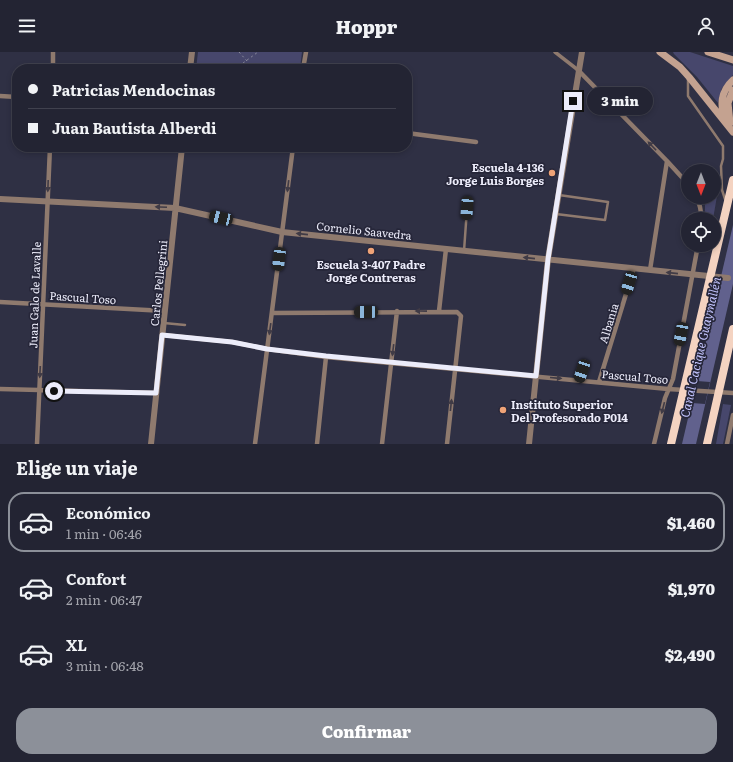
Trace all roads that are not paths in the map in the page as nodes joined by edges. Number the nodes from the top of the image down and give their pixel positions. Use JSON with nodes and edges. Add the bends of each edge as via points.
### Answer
{"nodes":[{"id":1,"x":53,"y":52,"type":"edge"},
{"id":2,"x":192,"y":52,"type":"edge"},
{"id":3,"x":306,"y":52,"type":"edge"},
{"id":4,"x":556,"y":52,"type":"edge"},
{"id":5,"x":582,"y":52,"type":"edge"},
{"id":6,"x":660,"y":52,"type":"edge"},
{"id":7,"x":708,"y":52,"type":"edge"},
{"id":8,"x":670,"y":56,"type":"edge"},
{"id":9,"x":733,"y":60,"type":"edge"},
{"id":10,"x":53,"y":64,"type":"edge"},
{"id":11,"x":191,"y":64,"type":"edge"},
{"id":12,"x":304,"y":64,"type":"edge"},
{"id":13,"x":578,"y":70,"type":"junction"},
{"id":14,"x":689,"y":76,"type":"junction"},
{"id":15,"x":733,"y":80,"type":"edge"},
{"id":16,"x":733,"y":90,"type":"edge"},
{"id":17,"x":0,"y":96,"type":"edge"},
{"id":18,"x":12,"y":97,"type":"edge"},
{"id":19,"x":732,"y":131,"type":"edge"},
{"id":20,"x":412,"y":134,"type":"edge"},
{"id":21,"x":476,"y":142,"type":"dead end"},
{"id":22,"x":50,"y":152,"type":"edge"},
{"id":23,"x":181,"y":152,"type":"edge"},
{"id":24,"x":292,"y":152,"type":"edge"},
{"id":25,"x":667,"y":161,"type":"junction"},
{"id":26,"x":681,"y":176,"type":"edge"},
{"id":27,"x":733,"y":180,"type":"edge"},
{"id":28,"x":558,"y":195,"type":"junction"},
{"id":29,"x":0,"y":199,"type":"edge"},
{"id":30,"x":47,"y":201,"type":"junction"},
{"id":31,"x":727,"y":204,"type":"junction"},
{"id":32,"x":175,"y":208,"type":"junction"},
{"id":33,"x":467,"y":208,"type":"dead end"},
{"id":34,"x":555,"y":214,"type":"junction"},
{"id":35,"x":282,"y":232,"type":"junction"},
{"id":36,"x":446,"y":249,"type":"junction"},
{"id":37,"x":464,"y":251,"type":"junction"},
{"id":38,"x":697,"y":252,"type":"edge"},
{"id":39,"x":548,"y":259,"type":"junction"},
{"id":40,"x":634,"y":268,"type":"junction"},
{"id":41,"x":650,"y":270,"type":"junction"},
{"id":42,"x":692,"y":275,"type":"junction"},
{"id":43,"x":711,"y":277,"type":"junction"},
{"id":44,"x":730,"y":278,"type":"edge"},
{"id":45,"x":0,"y":302,"type":"edge"},
{"id":46,"x":43,"y":303,"type":"junction"},
{"id":47,"x":165,"y":311,"type":"junction"},
{"id":48,"x":397,"y":311,"type":"junction"},
{"id":49,"x":439,"y":311,"type":"junction"},
{"id":50,"x":272,"y":313,"type":"junction"},
{"id":51,"x":164,"y":323,"type":"junction"},
{"id":52,"x":185,"y":325,"type":"dead end"},
{"id":53,"x":733,"y":329,"type":"edge"},
{"id":54,"x":162,"y":335,"type":"junction"},
{"id":55,"x":731,"y":344,"type":"edge"},
{"id":56,"x":267,"y":349,"type":"junction"},
{"id":57,"x":326,"y":356,"type":"junction"},
{"id":58,"x":585,"y":361,"type":"dead end"},
{"id":59,"x":391,"y":363,"type":"junction"},
{"id":60,"x":455,"y":369,"type":"junction"},
{"id":61,"x":536,"y":376,"type":"junction"},
{"id":62,"x":579,"y":380,"type":"junction"},
{"id":63,"x":599,"y":382,"type":"junction"},
{"id":64,"x":0,"y":389,"type":"edge"},
{"id":65,"x":668,"y":389,"type":"junction"},
{"id":66,"x":684,"y":390,"type":"junction"},
{"id":67,"x":39,"y":391,"type":"junction"},
{"id":68,"x":718,"y":392,"type":"junction"},
{"id":69,"x":156,"y":393,"type":"junction"},
{"id":70,"x":733,"y":393,"type":"edge"},
{"id":71,"x":733,"y":415,"type":"edge"},
{"id":72,"x":37,"y":444,"type":"edge"},
{"id":73,"x":151,"y":444,"type":"edge"},
{"id":74,"x":255,"y":444,"type":"edge"},
{"id":75,"x":317,"y":444,"type":"edge"},
{"id":76,"x":382,"y":444,"type":"edge"},
{"id":77,"x":447,"y":444,"type":"edge"},
{"id":78,"x":529,"y":444,"type":"edge"},
{"id":79,"x":654,"y":444,"type":"edge"},
{"id":80,"x":671,"y":444,"type":"edge"},
{"id":81,"x":707,"y":444,"type":"edge"},
{"id":82,"x":727,"y":444,"type":"edge"}],
"edges":[{"from":1,"to":10,"type":"street"},
{"from":2,"to":11,"type":"street"},
{"from":3,"to":12,"type":"street"},
{"from":4,"to":13,"type":"street"},
{"from":5,"to":13,"type":"street"},
{"from":6,"to":8,"type":"main road"},
{"from":7,"to":9,"type":"main road"},
{"from":8,"to":14,"type":"main road"},
{"from":25,"to":13,"type":"street","one_way":true},
{"from":13,"to":28,"type":"street"},
{"from":14,"to":19,"type":"main road"},
{"from":14,"to":31,"type":"lane","via":[[688,96],[723,146],[722,190]]},
{"from":15,"to":19,"type":"main road","via":[[726,88],[722,102],[723,114]]},
{"from":16,"to":19,"type":"main road","via":[[728,108]]},
{"from":17,"to":18,"type":"street"},
{"from":20,"to":21,"type":"street"},
{"from":22,"to":30,"type":"street","name":"Juan Galo de Lavalle","one_way":true},
{"from":23,"to":32,"type":"street","name":"Carlos Pellegrini"},
{"from":24,"to":35,"type":"street","one_way":true},
{"from":25,"to":26,"type":"street"},
{"from":25,"to":41,"type":"street"},
{"from":27,"to":31,"type":"highway"},
{"from":28,"to":34,"type":"street"},
{"from":28,"to":34,"type":"lane","via":[[608,202],[605,220]]},
{"from":29,"to":30,"type":"street","name":"Cornelio Saavedra"},
{"from":32,"to":30,"type":"street","name":"Cornelio Saavedra","one_way":true},
{"from":30,"to":46,"type":"street","name":"Juan Galo de Lavalle"},
{"from":31,"to":43,"type":"highway"},
{"from":32,"to":35,"type":"street","name":"Cornelio Saavedra"},
{"from":32,"to":47,"type":"street","name":"Carlos Pellegrini"},
{"from":33,"to":37,"type":"lane"},
{"from":34,"to":39,"type":"street"},
{"from":36,"to":35,"type":"street","name":"Cornelio Saavedra","one_way":true},
{"from":35,"to":50,"type":"street"},
{"from":36,"to":37,"type":"street","name":"Cornelio Saavedra"},
{"from":36,"to":49,"type":"street"},
{"from":39,"to":37,"type":"street","name":"Cornelio Saavedra","one_way":true},
{"from":38,"to":42,"type":"street"},
{"from":39,"to":40,"type":"street","name":"Cornelio Saavedra"},
{"from":39,"to":61,"type":"street"},
{"from":40,"to":41,"type":"street","name":"Cornelio Saavedra"},
{"from":40,"to":63,"type":"street","name":"Albania"},
{"from":42,"to":41,"type":"street","name":"Cornelio Saavedra","one_way":true},
{"from":42,"to":43,"type":"street","name":"Cornelio Saavedra"},
{"from":42,"to":65,"type":"street","via":[[673,379]]},
{"from":43,"to":44,"type":"street","name":"Cornelio Saavedra"},
{"from":43,"to":66,"type":"highway"},
{"from":45,"to":46,"type":"street","name":"Pascual Toso"},
{"from":46,"to":47,"type":"street","name":"Pascual Toso"},
{"from":46,"to":67,"type":"street","name":"Juan Galo de Lavalle","one_way":true},
{"from":47,"to":51,"type":"street","name":"Carlos Pellegrini"},
{"from":49,"to":48,"type":"street","one_way":true},
{"from":48,"to":50,"type":"street"},
{"from":48,"to":59,"type":"street","one_way":true},
{"from":49,"to":60,"type":"street","via":[[457,312],[461,316]]},
{"from":50,"to":56,"type":"street","one_way":true},
{"from":51,"to":52,"type":"lane"},
{"from":51,"to":54,"type":"street","name":"Carlos Pellegrini"},
{"from":53,"to":55,"type":"highway"},
{"from":54,"to":56,"type":"street","name":"Pascual Toso","via":[[232,342]]},
{"from":54,"to":69,"type":"street","name":"Carlos Pellegrini"},
{"from":55,"to":68,"type":"highway"},
{"from":56,"to":57,"type":"street","name":"Pascual Toso"},
{"from":56,"to":74,"type":"street"},
{"from":57,"to":59,"type":"street","name":"Pascual Toso"},
{"from":57,"to":75,"type":"street"},
{"from":58,"to":62,"type":"lane"},
{"from":59,"to":60,"type":"street","name":"Pascual Toso"},
{"from":59,"to":76,"type":"street"},
{"from":60,"to":61,"type":"street","name":"Pascual Toso"},
{"from":77,"to":60,"type":"street","one_way":true},
{"from":61,"to":62,"type":"street","name":"Pascual Toso","one_way":true},
{"from":61,"to":78,"type":"street"},
{"from":62,"to":63,"type":"street","name":"Pascual Toso"},
{"from":63,"to":65,"type":"street","name":"Pascual Toso"},
{"from":64,"to":67,"type":"street"},
{"from":65,"to":66,"type":"street","name":"Pascual Toso"},
{"from":65,"to":79,"type":"street","one_way":true},
{"from":66,"to":68,"type":"street","name":"Pascual Toso"},
{"from":66,"to":80,"type":"highway"},
{"from":67,"to":69,"type":"street"},
{"from":67,"to":72,"type":"street","name":"Juan Galo de Lavalle"},
{"from":68,"to":70,"type":"street","name":"Pascual Toso"},
{"from":68,"to":81,"type":"highway"},
{"from":69,"to":73,"type":"street","name":"Carlos Pellegrini"},
{"from":71,"to":82,"type":"street"}]}
